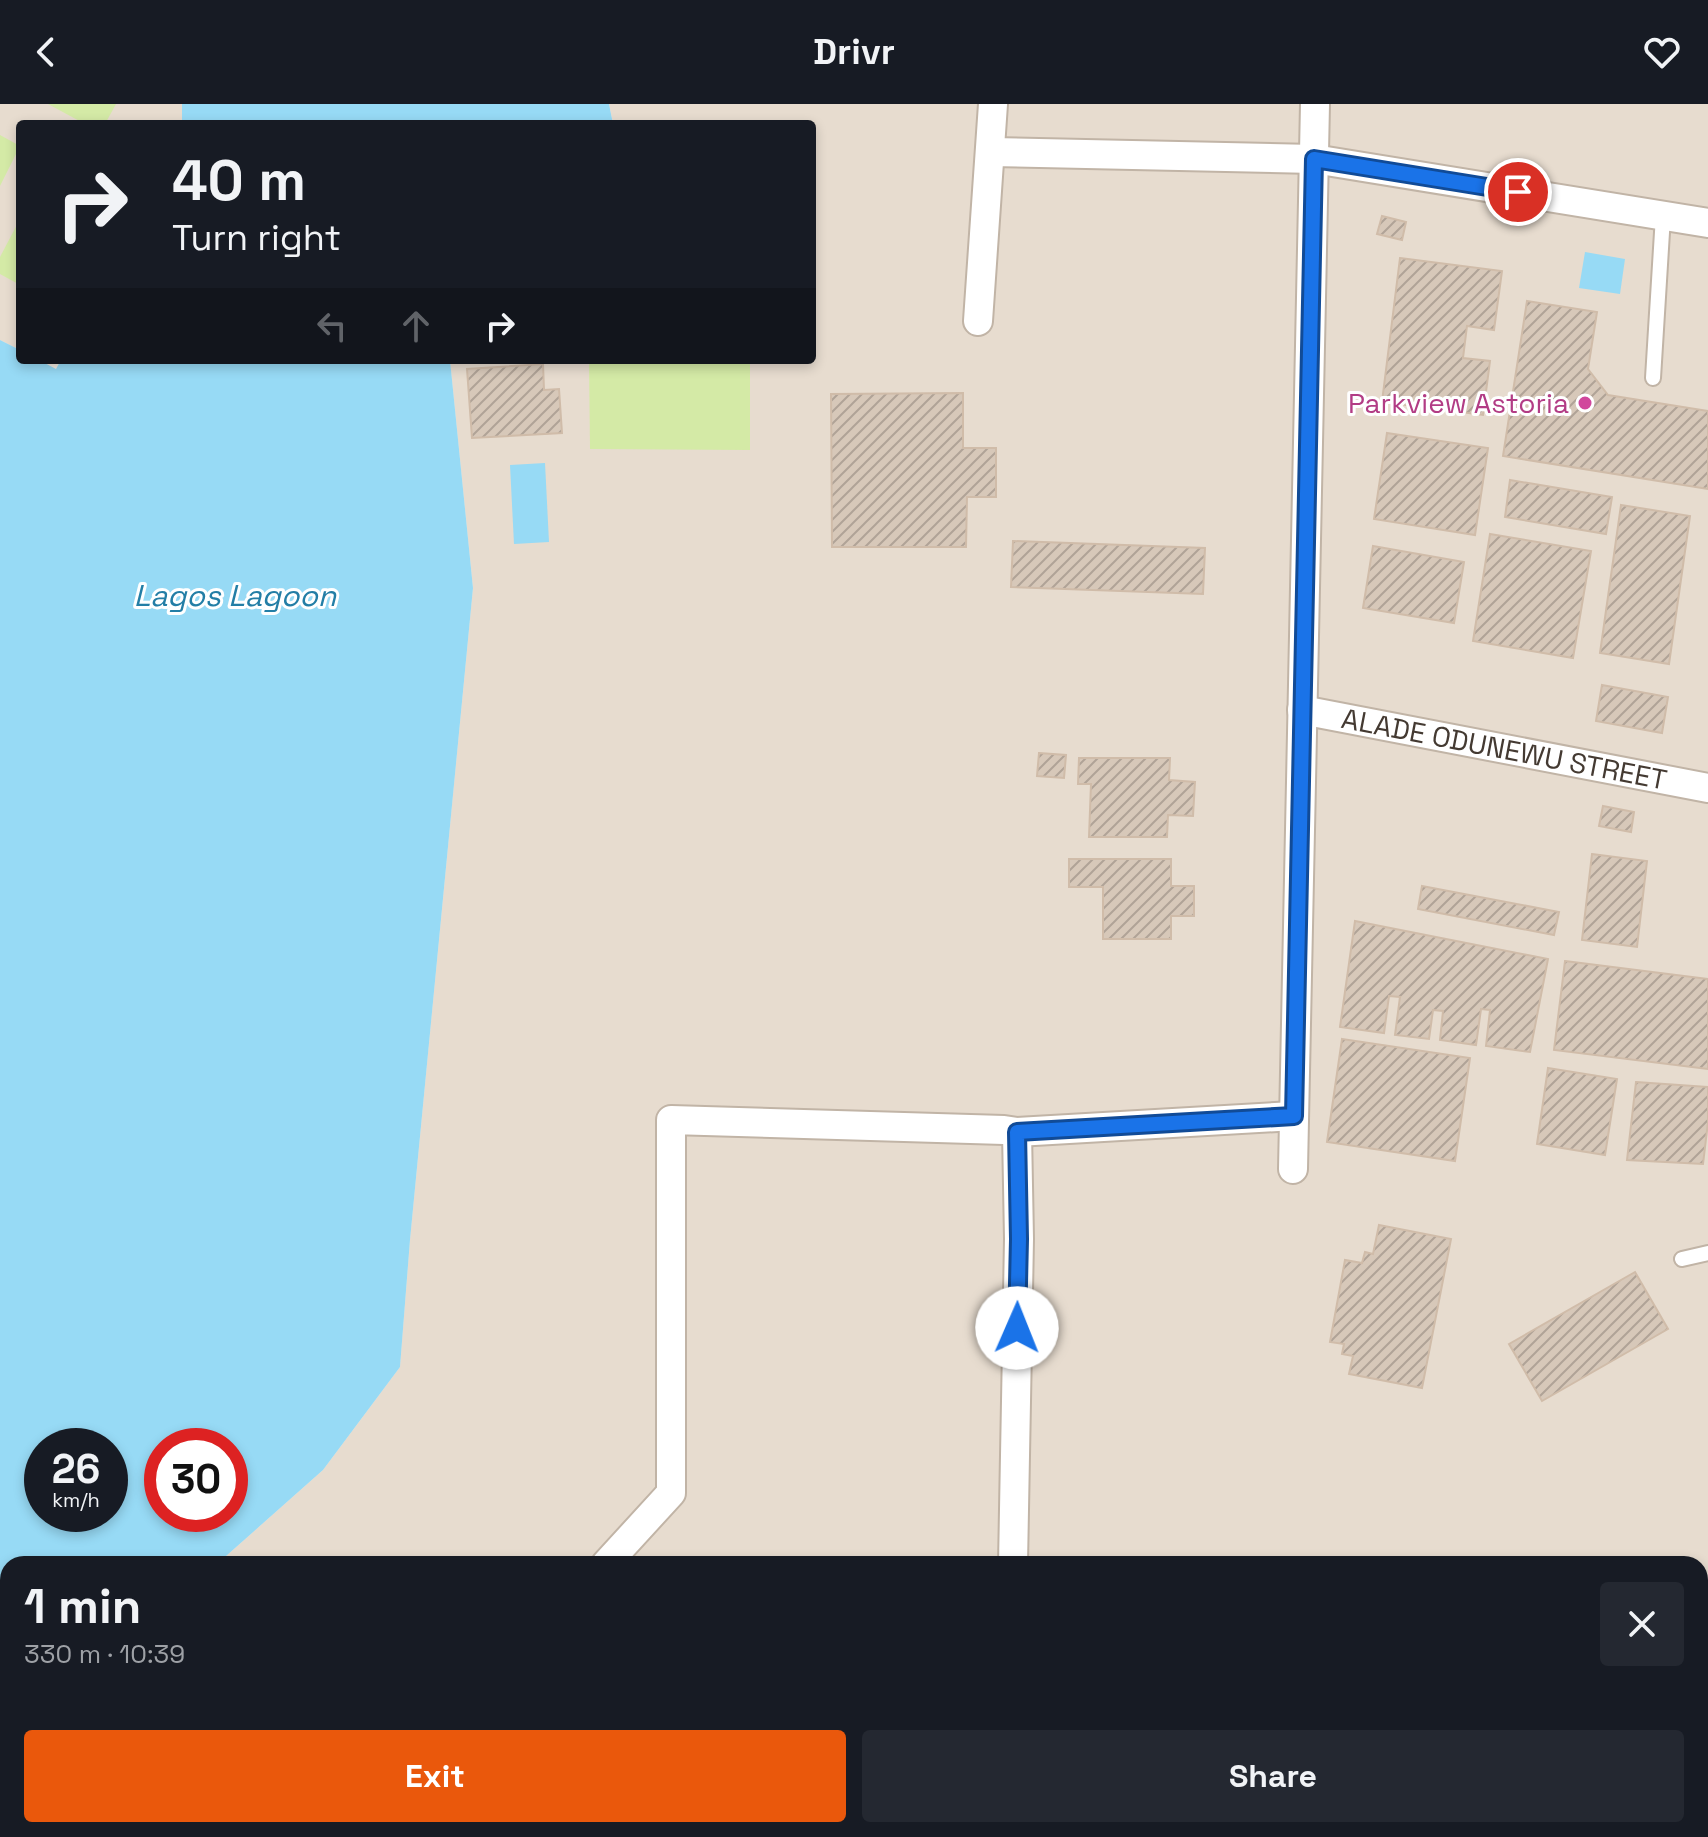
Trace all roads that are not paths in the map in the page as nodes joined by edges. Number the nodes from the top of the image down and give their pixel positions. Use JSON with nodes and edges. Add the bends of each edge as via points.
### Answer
{"nodes":[{"id":1,"x":993,"y":104,"type":"edge"},
{"id":2,"x":1315,"y":104,"type":"edge"},
{"id":3,"x":990,"y":152,"type":"junction"},
{"id":4,"x":1314,"y":159,"type":"junction"},
{"id":5,"x":1663,"y":216,"type":"junction"},
{"id":6,"x":1708,"y":223,"type":"edge"},
{"id":7,"x":978,"y":321,"type":"dead end"},
{"id":8,"x":1653,"y":378,"type":"dead end"},
{"id":9,"x":1302,"y":710,"type":"junction"},
{"id":10,"x":1708,"y":788,"type":"edge"},
{"id":11,"x":1294,"y":1116,"type":"junction"},
{"id":12,"x":1017,"y":1132,"type":"junction"},
{"id":13,"x":1293,"y":1169,"type":"dead end"},
{"id":14,"x":1708,"y":1253,"type":"edge"},
{"id":15,"x":1682,"y":1259,"type":"dead end"},
{"id":16,"x":613,"y":1556,"type":"edge"},
{"id":17,"x":1013,"y":1556,"type":"edge"}],
"edges":[{"from":1,"to":3,"type":"street"},
{"from":2,"to":4,"type":"street"},
{"from":3,"to":4,"type":"street"},
{"from":3,"to":7,"type":"street"},
{"from":4,"to":5,"type":"street"},
{"from":4,"to":9,"type":"street"},
{"from":5,"to":6,"type":"street"},
{"from":5,"to":8,"type":"lane"},
{"from":9,"to":10,"type":"street","name":"ALADE ODUNEWU STREET"},
{"from":9,"to":11,"type":"street"},
{"from":11,"to":12,"type":"street"},
{"from":11,"to":13,"type":"street"},
{"from":12,"to":16,"type":"street","via":[[671,1120],[671,1493]]},
{"from":12,"to":17,"type":"street"},
{"from":14,"to":15,"type":"lane"}]}
